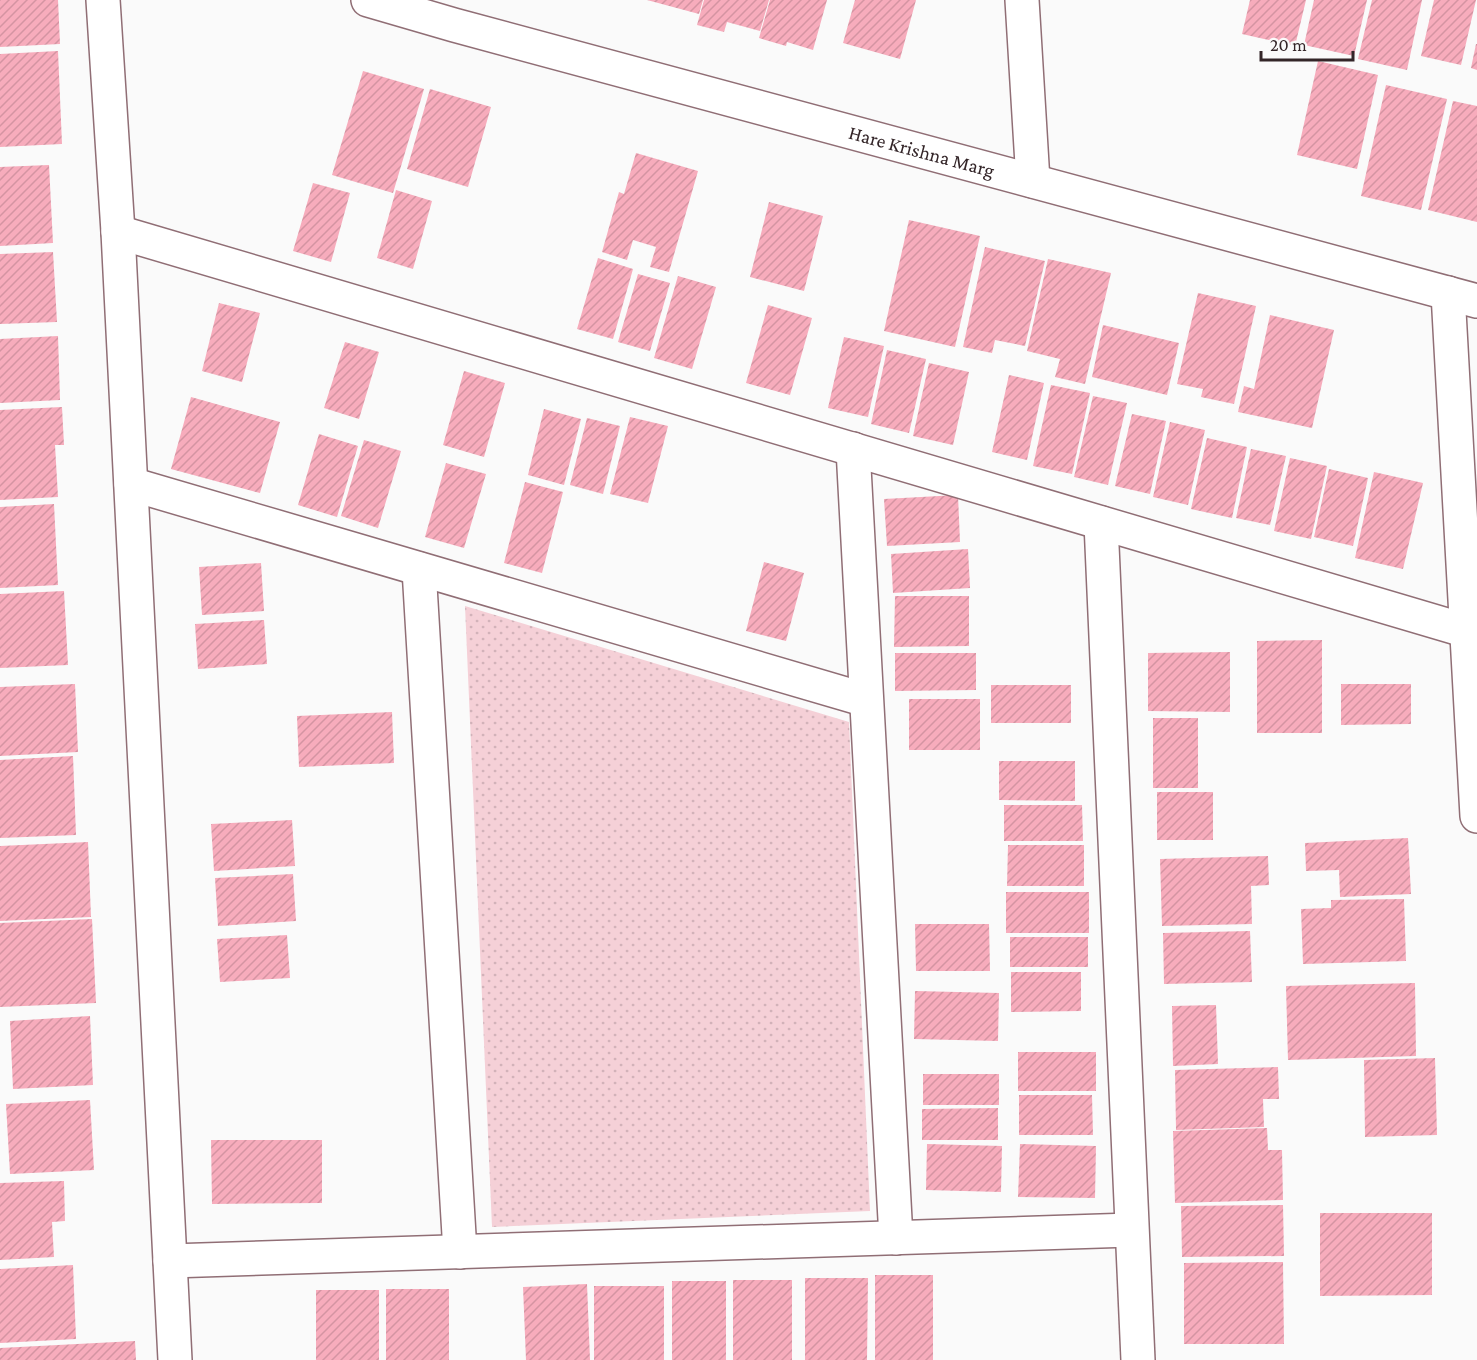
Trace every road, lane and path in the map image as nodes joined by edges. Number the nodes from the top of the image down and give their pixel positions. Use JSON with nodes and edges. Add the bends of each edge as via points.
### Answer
{"nodes":[{"id":1,"x":103,"y":0,"type":"edge"},
{"id":2,"x":368,"y":0,"type":"edge"},
{"id":3,"x":1023,"y":0,"type":"edge"},
{"id":4,"x":1033,"y":181,"type":"junction"},
{"id":5,"x":118,"y":232,"type":"junction"},
{"id":6,"x":1462,"y":297,"type":"edge"},
{"id":7,"x":852,"y":449,"type":"junction"},
{"id":8,"x":131,"y":484,"type":"junction"},
{"id":9,"x":1101,"y":523,"type":"junction"},
{"id":10,"x":419,"y":569,"type":"junction"},
{"id":11,"x":1467,"y":631,"type":"junction"},
{"id":12,"x":866,"y":700,"type":"junction"},
{"id":13,"x":1477,"y":816,"type":"edge"},
{"id":14,"x":1131,"y":1230,"type":"junction"},
{"id":15,"x":896,"y":1238,"type":"junction"},
{"id":16,"x":460,"y":1252,"type":"junction"},
{"id":17,"x":170,"y":1261,"type":"junction"},
{"id":18,"x":175,"y":1360,"type":"edge"},
{"id":19,"x":1138,"y":1360,"type":"edge"}],
"edges":[{"from":1,"to":5,"type":"street"},
{"from":2,"to":4,"type":"street","name":"Hare Krishna Marg"},
{"from":3,"to":4,"type":"street"},
{"from":4,"to":6,"type":"street","name":"Hare Krishna Marg"},
{"from":5,"to":7,"type":"street"},
{"from":5,"to":8,"type":"street"},
{"from":6,"to":11,"type":"street"},
{"from":7,"to":9,"type":"street"},
{"from":7,"to":12,"type":"street"},
{"from":8,"to":10,"type":"street"},
{"from":8,"to":17,"type":"street"},
{"from":9,"to":11,"type":"street"},
{"from":9,"to":14,"type":"street"},
{"from":10,"to":12,"type":"street"},
{"from":10,"to":16,"type":"street"},
{"from":11,"to":13,"type":"street"},
{"from":12,"to":15,"type":"street"},
{"from":14,"to":15,"type":"street"},
{"from":14,"to":19,"type":"street"},
{"from":15,"to":16,"type":"street"},
{"from":16,"to":17,"type":"street"},
{"from":17,"to":18,"type":"street"}]}
